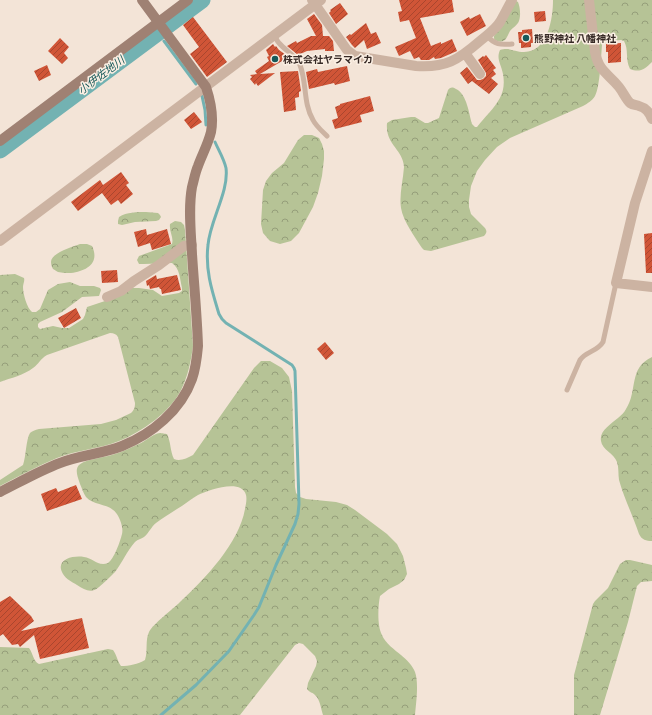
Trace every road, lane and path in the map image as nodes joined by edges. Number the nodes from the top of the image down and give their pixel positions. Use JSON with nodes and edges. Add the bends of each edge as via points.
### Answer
{"nodes":[{"id":1,"x":142,"y":0,"type":"edge"},
{"id":2,"x":188,"y":0,"type":"edge"},
{"id":3,"x":512,"y":0,"type":"edge"},
{"id":4,"x":589,"y":0,"type":"edge"},
{"id":5,"x":316,"y":1,"type":"edge"},
{"id":6,"x":162,"y":27,"type":"junction"},
{"id":7,"x":486,"y":35,"type":"junction"},
{"id":8,"x":274,"y":36,"type":"junction"},
{"id":9,"x":512,"y":44,"type":"dead end"},
{"id":10,"x":465,"y":53,"type":"junction"},
{"id":11,"x":480,"y":74,"type":"dead end"},
{"id":12,"x":206,"y":87,"type":"junction"},
{"id":13,"x":652,"y":119,"type":"edge"},
{"id":14,"x":327,"y":136,"type":"dead end"},
{"id":15,"x":0,"y":141,"type":"edge"},
{"id":16,"x":652,"y":151,"type":"edge"},
{"id":17,"x":0,"y":241,"type":"edge"},
{"id":18,"x":192,"y":245,"type":"junction"},
{"id":19,"x":616,"y":283,"type":"junction"},
{"id":20,"x":652,"y":286,"type":"edge"},
{"id":21,"x":107,"y":297,"type":"dead end"},
{"id":22,"x":567,"y":390,"type":"dead end"},
{"id":23,"x":0,"y":492,"type":"edge"}],
"edges":[{"from":1,"to":6,"type":"street"},
{"from":2,"to":6,"type":"street"},
{"from":3,"to":7,"type":"street","via":[[500,22]]},
{"from":4,"to":13,"type":"street","via":[[596,60],[600,68],[619,86],[631,104],[643,107]]},
{"from":5,"to":8,"type":"street"},
{"from":5,"to":10,"type":"street","via":[[347,50],[354,56],[426,67],[453,61]]},
{"from":6,"to":12,"type":"street"},
{"from":6,"to":15,"type":"street"},
{"from":7,"to":9,"type":"lane","via":[[498,44]]},
{"from":7,"to":10,"type":"street"},
{"from":8,"to":12,"type":"street"},
{"from":8,"to":14,"type":"lane","via":[[300,64],[310,114]]},
{"from":10,"to":11,"type":"street"},
{"from":12,"to":17,"type":"street"},
{"from":12,"to":18,"type":"street","via":[[212,109],[211,133],[192,188]]},
{"from":16,"to":19,"type":"street","via":[[635,203]]},
{"from":18,"to":21,"type":"street","via":[[184,246],[120,291]]},
{"from":18,"to":23,"type":"street","via":[[198,335],[197,363],[186,394],[176,408],[137,439],[60,463]]},
{"from":19,"to":20,"type":"street"},
{"from":19,"to":22,"type":"lane","via":[[603,342],[597,349],[583,356]]}]}
